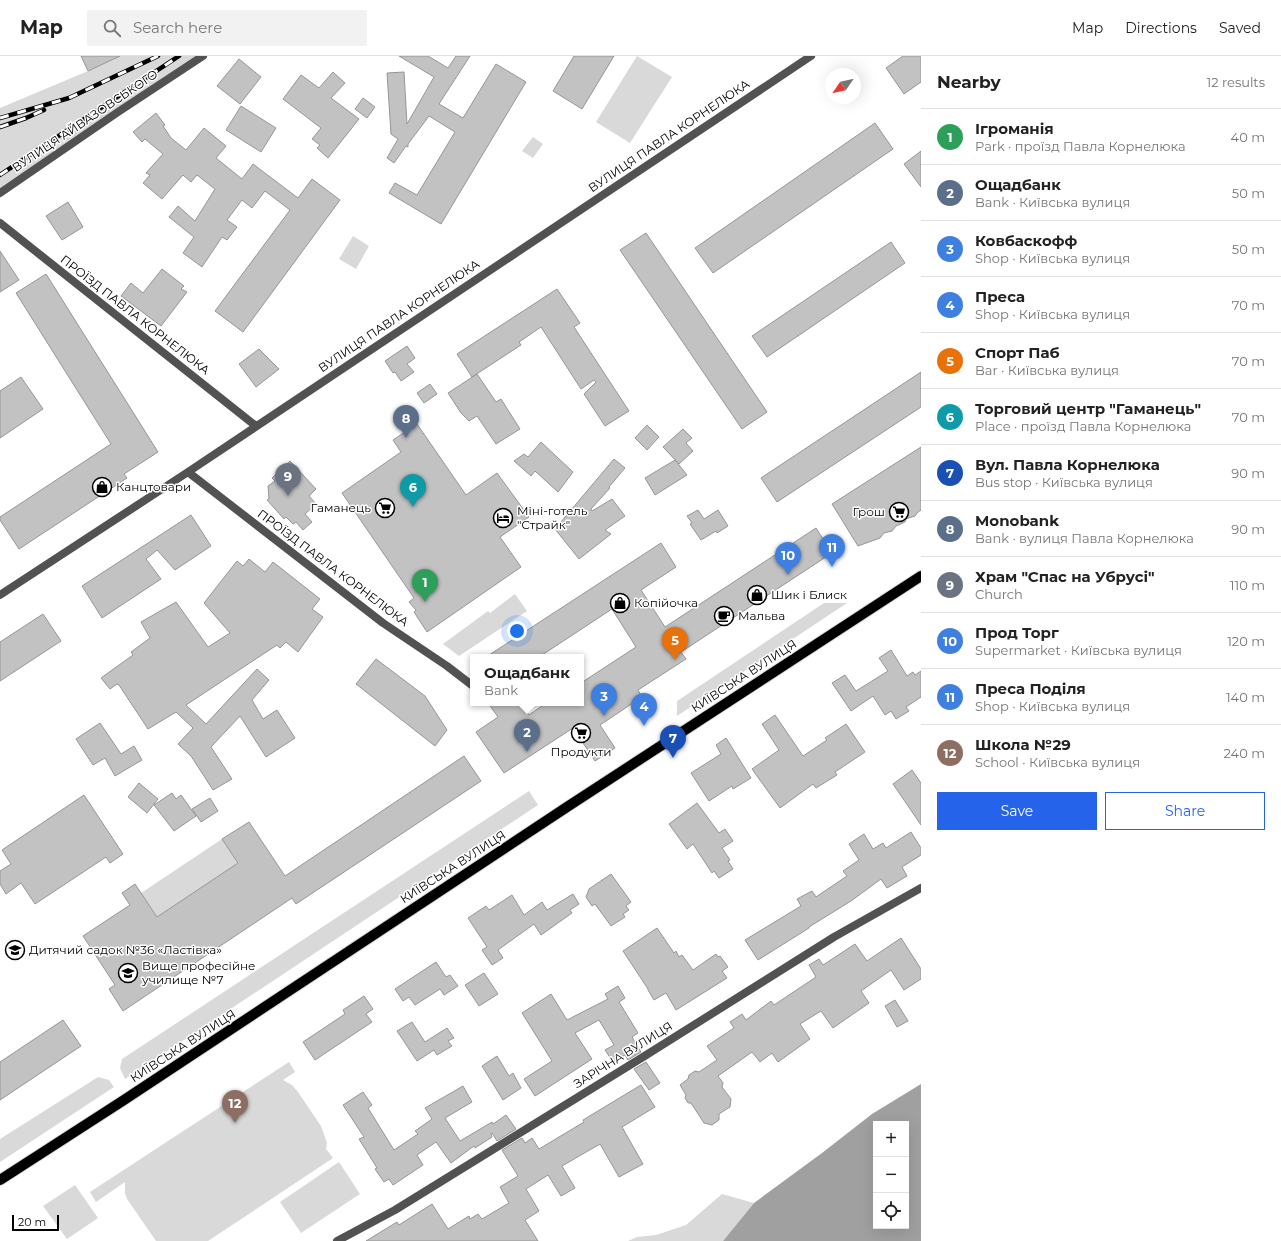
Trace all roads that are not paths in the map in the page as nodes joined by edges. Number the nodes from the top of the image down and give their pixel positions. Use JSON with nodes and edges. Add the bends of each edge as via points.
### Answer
{"nodes":[{"id":1,"x":204,"y":56,"type":"edge"},
{"id":2,"x":811,"y":56,"type":"edge"},
{"id":3,"x":0,"y":193,"type":"edge"},
{"id":4,"x":0,"y":223,"type":"edge"},
{"id":5,"x":256,"y":426,"type":"junction"},
{"id":6,"x":188,"y":472,"type":"junction"},
{"id":7,"x":921,"y":576,"type":"edge"},
{"id":8,"x":0,"y":595,"type":"edge"},
{"id":9,"x":470,"y":684,"type":"edge"},
{"id":10,"x":921,"y":888,"type":"edge"},
{"id":11,"x":0,"y":1180,"type":"edge"},
{"id":12,"x":338,"y":1241,"type":"edge"}],
"edges":[{"from":1,"to":3,"type":"street","name":"ВУЛИЦЯ АЙВАЗОВСЬКОГО"},
{"from":2,"to":5,"type":"street","name":"ВУЛИЦЯ ПАВЛА КОРНЕЛЮКА"},
{"from":4,"to":5,"type":"street","name":"ПРОЇЗД ПАВЛА КОРНЕЛЮКА"},
{"from":5,"to":6,"type":"street","name":"ВУЛИЦЯ ПАВЛА КОРНЕЛЮКА"},
{"from":6,"to":8,"type":"street","name":"ВУЛИЦЯ ПАВЛА КОРНЕЛЮКА"},
{"from":6,"to":9,"type":"street","name":"ПРОЇЗД ПАВЛА КОРНЕЛЮКА","via":[[383,623]]},
{"from":7,"to":11,"type":"main road","name":"КИЇВСЬКА ВУЛИЦЯ"},
{"from":10,"to":12,"type":"street","name":"ЗАРІЧНА ВУЛИЦЯ","via":[[834,937],[395,1210]]}]}
